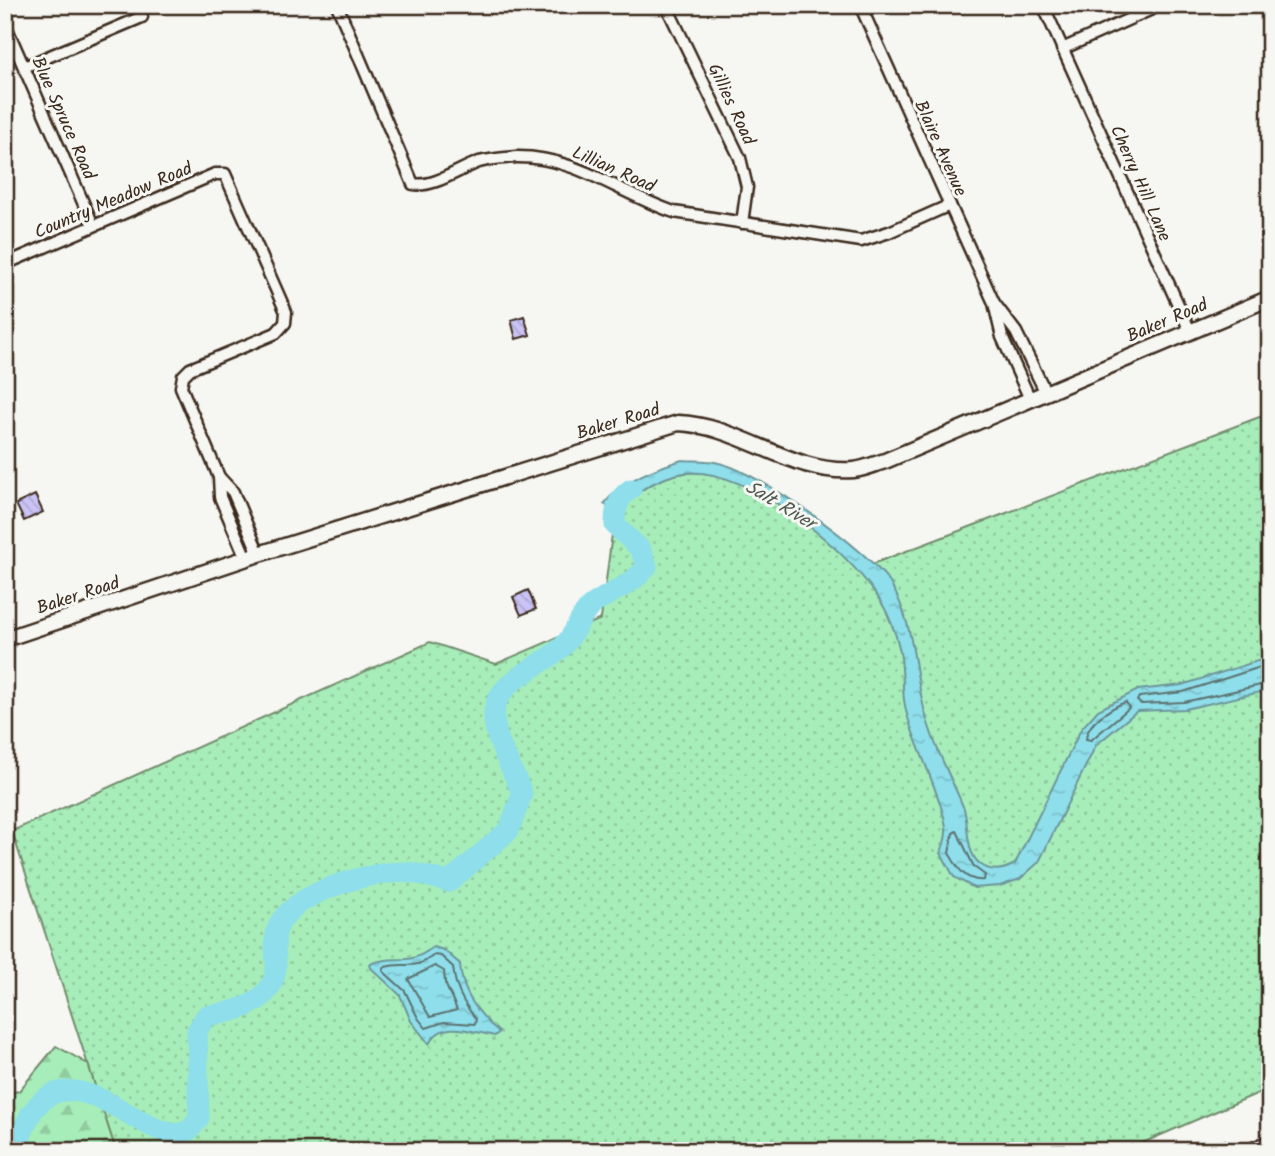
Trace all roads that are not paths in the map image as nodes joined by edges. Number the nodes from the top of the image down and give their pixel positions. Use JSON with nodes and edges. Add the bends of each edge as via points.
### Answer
{"nodes":[{"id":1,"x":337,"y":5,"type":"edge"},
{"id":2,"x":666,"y":5,"type":"edge"},
{"id":3,"x":860,"y":5,"type":"edge"},
{"id":4,"x":1043,"y":5,"type":"edge"},
{"id":5,"x":1161,"y":5,"type":"edge"},
{"id":6,"x":142,"y":17,"type":"dead end"},
{"id":7,"x":5,"y":24,"type":"edge"},
{"id":8,"x":1062,"y":49,"type":"junction"},
{"id":9,"x":24,"y":67,"type":"junction"},
{"id":10,"x":950,"y":205,"type":"junction"},
{"id":11,"x":742,"y":223,"type":"junction"},
{"id":12,"x":93,"y":225,"type":"junction"},
{"id":13,"x":5,"y":264,"type":"edge"},
{"id":14,"x":1270,"y":298,"type":"edge"},
{"id":15,"x":994,"y":303,"type":"junction"},
{"id":16,"x":1190,"y":331,"type":"junction"},
{"id":17,"x":1045,"y":391,"type":"junction"},
{"id":18,"x":1030,"y":397,"type":"junction"},
{"id":19,"x":252,"y":556,"type":"junction"},
{"id":20,"x":5,"y":639,"type":"edge"}],
"edges":[{"from":1,"to":11,"type":"street","name":"Lillian Road","via":[[413,184],[425,187],[482,161],[548,158],[579,167],[661,207]]},
{"from":2,"to":11,"type":"street","name":"Gillies Road","via":[[740,158],[747,187]]},
{"from":3,"to":10,"type":"street","name":"Blaire Avenue"},
{"from":4,"to":8,"type":"street","name":"Cherry Hill Lane"},
{"from":5,"to":8,"type":"street"},
{"from":6,"to":9,"type":"street"},
{"from":7,"to":9,"type":"street","name":"Blue Spruce Road"},
{"from":8,"to":16,"type":"street","name":"Cherry Hill Lane"},
{"from":9,"to":12,"type":"street","name":"Blue Spruce Road"},
{"from":10,"to":11,"type":"street","name":"Lillian Road","via":[[861,241]]},
{"from":10,"to":15,"type":"street","name":"Blaire Avenue"},
{"from":12,"to":13,"type":"street","name":"Country Meadow Road"},
{"from":12,"to":19,"type":"street","name":"Country Meadow Road","via":[[215,174],[225,174],[231,182],[286,312],[285,323],[275,333],[190,369],[181,387],[219,477],[233,492]]},
{"from":14,"to":16,"type":"street","name":"Baker Road"},
{"from":15,"to":17,"type":"street","name":"Blaire Avenue","via":[[1016,332]]},
{"from":15,"to":18,"type":"street","name":"Blaire Avenue","via":[[1002,337]]},
{"from":16,"to":17,"type":"street","name":"Baker Road"},
{"from":17,"to":18,"type":"street","name":"Baker Road"},
{"from":18,"to":19,"type":"street","name":"Baker Road","via":[[855,470],[812,467],[715,428],[678,423]]},
{"from":19,"to":20,"type":"street","name":"Baker Road"}]}
